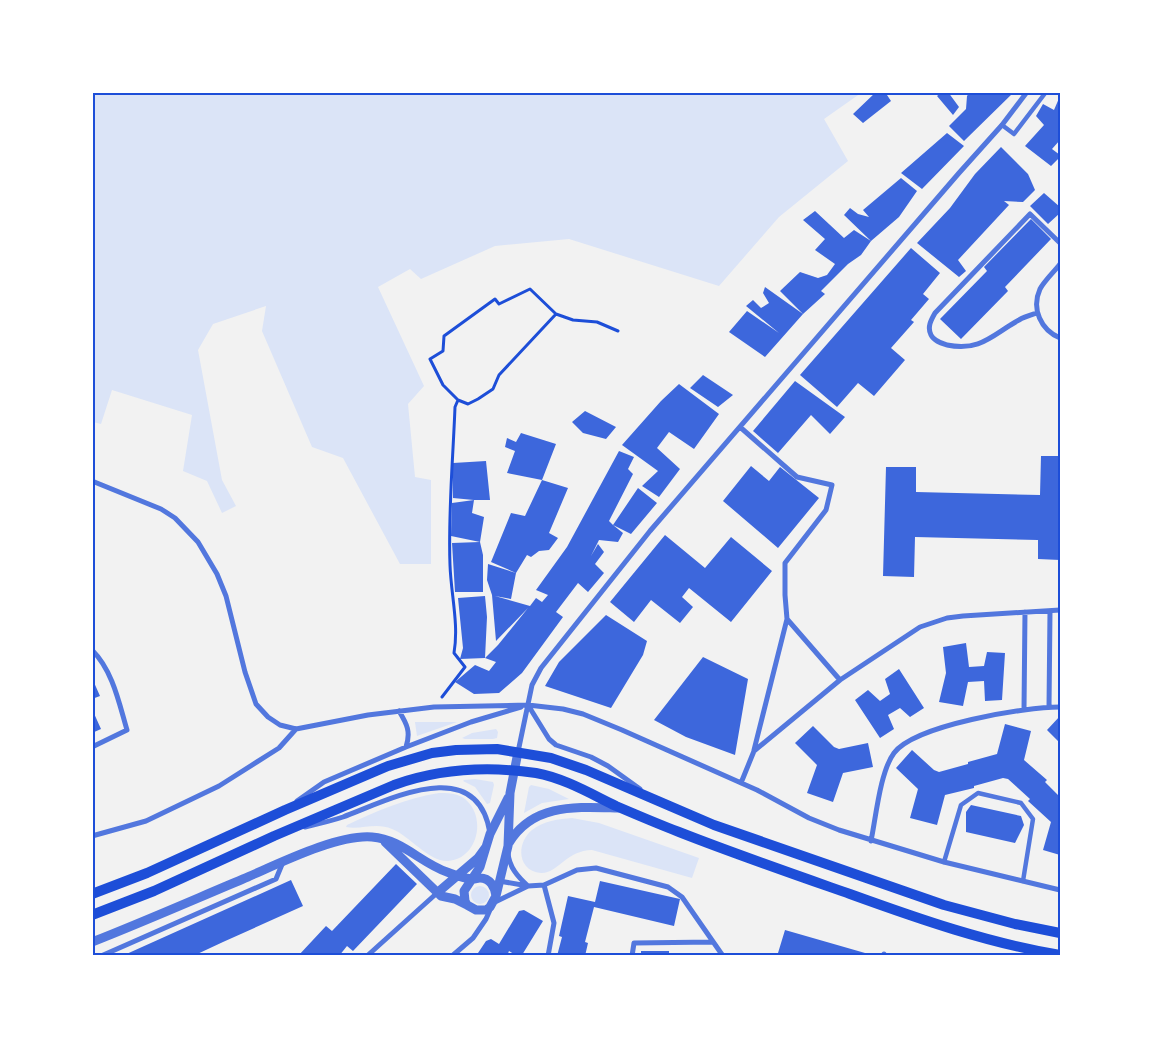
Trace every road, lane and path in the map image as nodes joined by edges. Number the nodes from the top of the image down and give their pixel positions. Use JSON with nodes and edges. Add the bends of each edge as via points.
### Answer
{"nodes":[{"id":1,"x":1027,"y":92,"type":"edge"},
{"id":2,"x":1046,"y":92,"type":"edge"},
{"id":3,"x":1002,"y":125,"type":"junction"},
{"id":4,"x":1060,"y":243,"type":"edge"},
{"id":5,"x":1060,"y":264,"type":"edge"},
{"id":6,"x":1037,"y":313,"type":"junction"},
{"id":7,"x":556,"y":314,"type":"junction"},
{"id":8,"x":618,"y":330,"type":"dead end"},
{"id":9,"x":1060,"y":338,"type":"edge"},
{"id":10,"x":458,"y":400,"type":"junction"},
{"id":11,"x":740,"y":427,"type":"junction"},
{"id":12,"x":92,"y":481,"type":"edge"},
{"id":13,"x":1060,"y":610,"type":"edge"},
{"id":14,"x":1050,"y":611,"type":"junction"},
{"id":15,"x":1025,"y":612,"type":"junction"},
{"id":16,"x":787,"y":619,"type":"junction"},
{"id":17,"x":92,"y":650,"type":"edge"},
{"id":18,"x":840,"y":680,"type":"junction"},
{"id":19,"x":528,"y":705,"type":"junction"},
{"id":20,"x":434,"y":707,"type":"junction"},
{"id":21,"x":1049,"y":707,"type":"junction"},
{"id":22,"x":1060,"y":707,"type":"edge"},
{"id":23,"x":1024,"y":709,"type":"junction"},
{"id":24,"x":399,"y":711,"type":"junction"},
{"id":25,"x":296,"y":729,"type":"junction"},
{"id":26,"x":406,"y":746,"type":"junction"},
{"id":27,"x":92,"y":747,"type":"edge"},
{"id":28,"x":754,"y":751,"type":"junction"},
{"id":29,"x":518,"y":752,"type":"junction"},
{"id":30,"x":514,"y":772,"type":"junction"},
{"id":31,"x":741,"y":783,"type":"junction"},
{"id":32,"x":510,"y":793,"type":"junction"},
{"id":33,"x":655,"y":800,"type":"junction"},
{"id":34,"x":621,"y":808,"type":"junction"},
{"id":35,"x":285,"y":810,"type":"junction"},
{"id":36,"x":490,"y":834,"type":"junction"},
{"id":37,"x":92,"y":836,"type":"edge"},
{"id":38,"x":274,"y":836,"type":"junction"},
{"id":39,"x":381,"y":839,"type":"junction"},
{"id":40,"x":871,"y":841,"type":"junction"},
{"id":41,"x":508,"y":846,"type":"junction"},
{"id":42,"x":486,"y":847,"type":"junction"},
{"id":43,"x":283,"y":861,"type":"junction"},
{"id":44,"x":944,"y":862,"type":"junction"},
{"id":45,"x":458,"y":876,"type":"junction"},
{"id":46,"x":473,"y":879,"type":"junction"},
{"id":47,"x":486,"y":879,"type":"junction"},
{"id":48,"x":500,"y":881,"type":"junction"},
{"id":49,"x":1023,"y":882,"type":"junction"},
{"id":50,"x":544,"y":885,"type":"junction"},
{"id":51,"x":528,"y":886,"type":"junction"},
{"id":52,"x":1060,"y":890,"type":"edge"},
{"id":53,"x":437,"y":893,"type":"junction"},
{"id":54,"x":92,"y":894,"type":"edge"},
{"id":55,"x":495,"y":900,"type":"junction"},
{"id":56,"x":467,"y":905,"type":"junction"},
{"id":57,"x":92,"y":915,"type":"edge"},
{"id":58,"x":1060,"y":933,"type":"edge"},
{"id":59,"x":92,"y":942,"type":"edge"},
{"id":60,"x":713,"y":942,"type":"junction"},
{"id":61,"x":1060,"y":955,"type":"edge"},
{"id":62,"x":101,"y":956,"type":"edge"},
{"id":63,"x":367,"y":956,"type":"edge"},
{"id":64,"x":452,"y":956,"type":"edge"},
{"id":65,"x":548,"y":956,"type":"edge"},
{"id":66,"x":632,"y":956,"type":"edge"},
{"id":67,"x":723,"y":956,"type":"edge"}],
"edges":[{"from":1,"to":3,"type":"street"},
{"from":2,"to":3,"type":"street","via":[[1014,134]]},
{"from":3,"to":11,"type":"street"},
{"from":4,"to":6,"type":"street","via":[[1030,214],[935,313],[929,328],[935,340],[942,344],[967,347],[986,342],[1020,319]]},
{"from":5,"to":6,"type":"street","via":[[1041,288]]},
{"from":6,"to":9,"type":"street","via":[[1047,330]]},
{"from":7,"to":8,"type":"path"},
{"from":7,"to":10,"type":"path","via":[[499,375],[493,389],[468,404]]},
{"from":7,"to":10,"type":"path","via":[[530,289],[499,304],[495,299],[444,336],[443,352],[430,359],[443,385]]},
{"from":10,"to":20,"type":"path","via":[[450,510],[450,568],[456,639],[454,653],[465,667]]},
{"from":11,"to":16,"type":"street","via":[[798,476],[832,485],[826,510],[785,563]]},
{"from":11,"to":19,"type":"street","via":[[650,531],[542,668],[532,685]]},
{"from":12,"to":25,"type":"street","via":[[162,509],[198,542],[226,596],[256,704],[280,725]]},
{"from":13,"to":14,"type":"street"},
{"from":14,"to":15,"type":"street"},
{"from":14,"to":21,"type":"street"},
{"from":15,"to":18,"type":"street","via":[[963,616],[933,622]]},
{"from":15,"to":23,"type":"street"},
{"from":16,"to":18,"type":"street"},
{"from":16,"to":28,"type":"street"},
{"from":17,"to":27,"type":"street","via":[[109,673],[127,730]]},
{"from":18,"to":28,"type":"street"},
{"from":19,"to":20,"type":"street"},
{"from":19,"to":26,"type":"street"},
{"from":19,"to":29,"type":"street"},
{"from":19,"to":31,"type":"street","via":[[583,714]]},
{"from":19,"to":33,"type":"street","via":[[556,745],[608,766]]},
{"from":20,"to":24,"type":"street"},
{"from":21,"to":22,"type":"street"},
{"from":21,"to":23,"type":"street"},
{"from":23,"to":40,"type":"street","via":[[926,732],[903,744],[889,760]]},
{"from":24,"to":25,"type":"street"},
{"from":24,"to":26,"type":"street","via":[[408,725]]},
{"from":25,"to":37,"type":"street","via":[[279,748],[219,786],[146,821]]},
{"from":26,"to":35,"type":"street","via":[[324,782]]},
{"from":28,"to":31,"type":"street"},
{"from":29,"to":30,"type":"street"},
{"from":29,"to":33,"type":"main road","via":[[586,770]]},
{"from":29,"to":35,"type":"main road","via":[[481,749],[426,754],[388,766]]},
{"from":30,"to":32,"type":"street"},
{"from":30,"to":34,"type":"main road","via":[[548,776]]},
{"from":30,"to":38,"type":"main road","via":[[457,770],[412,779]]},
{"from":31,"to":40,"type":"street","via":[[809,818]]},
{"from":32,"to":36,"type":"street"},
{"from":32,"to":41,"type":"street"},
{"from":33,"to":58,"type":"main road","via":[[714,825],[944,905]]},
{"from":34,"to":41,"type":"street","via":[[555,810],[530,820]]},
{"from":34,"to":61,"type":"main road","via":[[710,844],[938,925]]},
{"from":35,"to":54,"type":"main road","via":[[147,873]]},
{"from":36,"to":38,"type":"street","via":[[484,810],[474,798],[459,790],[441,787],[383,801]]},
{"from":36,"to":42,"type":"street"},
{"from":38,"to":57,"type":"main road","via":[[154,891]]},
{"from":39,"to":43,"type":"street","via":[[362,837],[338,842]]},
{"from":39,"to":45,"type":"street","via":[[398,845],[431,866]]},
{"from":39,"to":53,"type":"street"},
{"from":40,"to":44,"type":"street"},
{"from":41,"to":48,"type":"street"},
{"from":41,"to":51,"type":"street","via":[[512,869]]},
{"from":42,"to":45,"type":"street"},
{"from":42,"to":46,"type":"street"},
{"from":43,"to":59,"type":"street"},
{"from":43,"to":62,"type":"street","via":[[276,879]]},
{"from":44,"to":49,"type":"street"},
{"from":44,"to":49,"type":"street","via":[[961,805],[978,794],[1021,804],[1033,819]]},
{"from":45,"to":46,"type":"street"},
{"from":45,"to":53,"type":"street"},
{"from":46,"to":47,"type":"street"},
{"from":46,"to":56,"type":"street","via":[[464,891]]},
{"from":47,"to":48,"type":"street"},
{"from":47,"to":55,"type":"street","via":[[495,889]]},
{"from":48,"to":51,"type":"street"},
{"from":48,"to":55,"type":"street"},
{"from":49,"to":52,"type":"street"},
{"from":50,"to":51,"type":"street"},
{"from":50,"to":60,"type":"street","via":[[578,870],[596,868],[668,888],[682,897]]},
{"from":50,"to":65,"type":"street","via":[[554,923]]},
{"from":51,"to":55,"type":"street"},
{"from":53,"to":56,"type":"street"},
{"from":53,"to":63,"type":"street"},
{"from":55,"to":56,"type":"street","via":[[481,911]]},
{"from":55,"to":64,"type":"street","via":[[472,938]]},
{"from":60,"to":66,"type":"street","via":[[634,943]]},
{"from":60,"to":67,"type":"street"}]}
